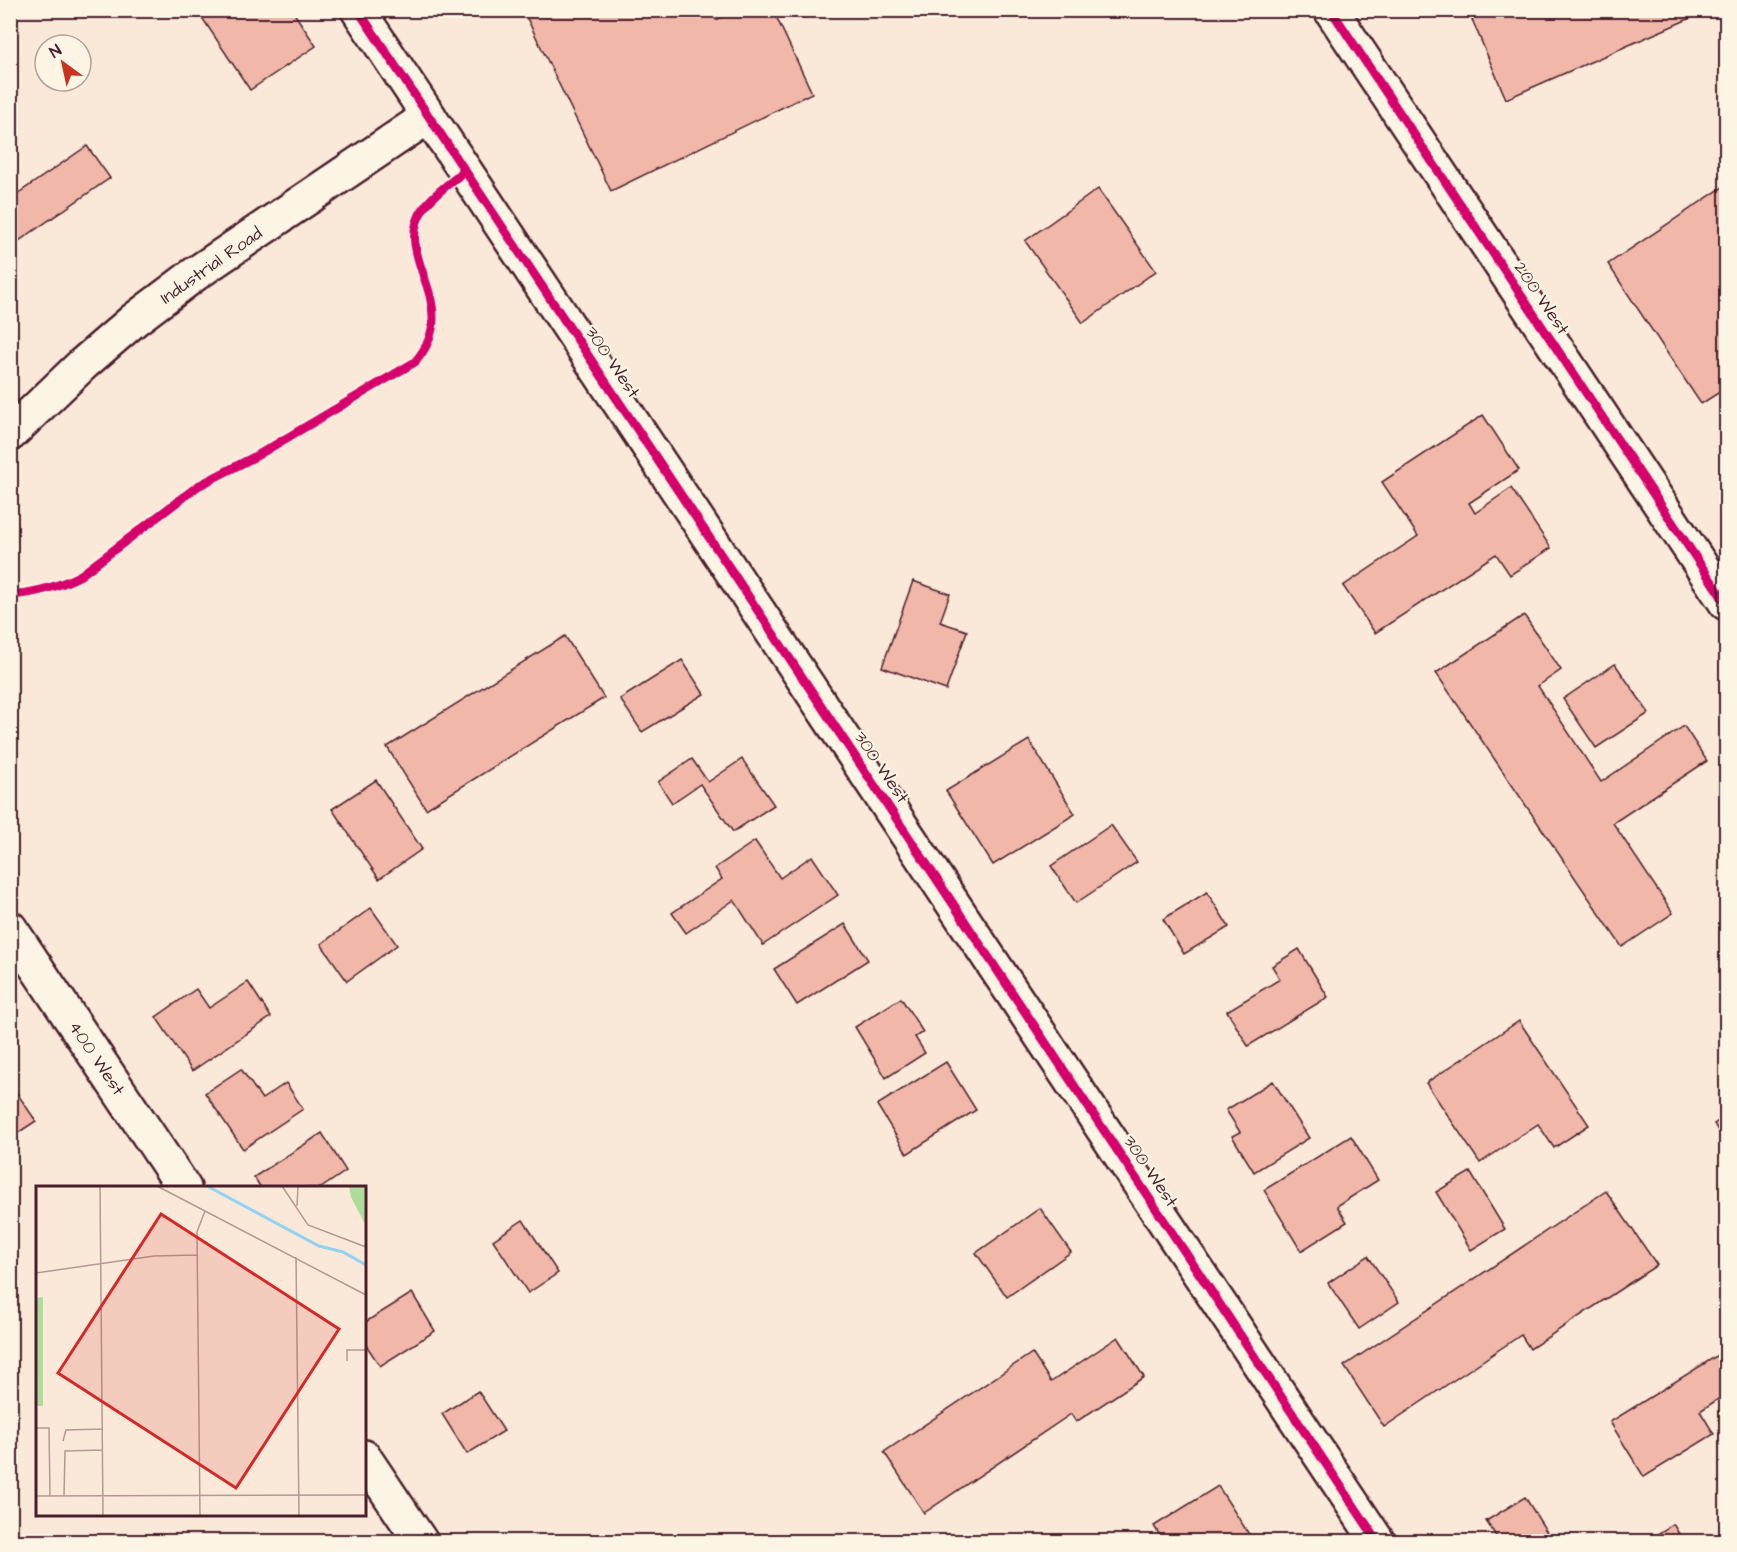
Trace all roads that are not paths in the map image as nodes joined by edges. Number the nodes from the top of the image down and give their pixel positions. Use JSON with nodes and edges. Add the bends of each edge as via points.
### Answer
{"nodes":[{"id":1,"x":358,"y":10,"type":"edge"},
{"id":2,"x":1331,"y":10,"type":"edge"},
{"id":3,"x":429,"y":116,"type":"junction"},
{"id":4,"x":10,"y":434,"type":"edge"},
{"id":5,"x":1726,"y":603,"type":"edge"},
{"id":6,"x":10,"y":928,"type":"edge"},
{"id":7,"x":183,"y":1186,"type":"edge"},
{"id":8,"x":366,"y":1460,"type":"edge"},
{"id":9,"x":421,"y":1542,"type":"edge"},
{"id":10,"x":1378,"y":1542,"type":"edge"}],
"edges":[{"from":1,"to":3,"type":"street","name":"300 West"},
{"from":2,"to":5,"type":"street","name":"200 West"},
{"from":3,"to":4,"type":"street","name":"Industrial Road","via":[[195,274],[134,320]]},
{"from":3,"to":10,"type":"street","name":"300 West"},
{"from":6,"to":7,"type":"street","name":"400 West"},
{"from":8,"to":9,"type":"street"}]}
